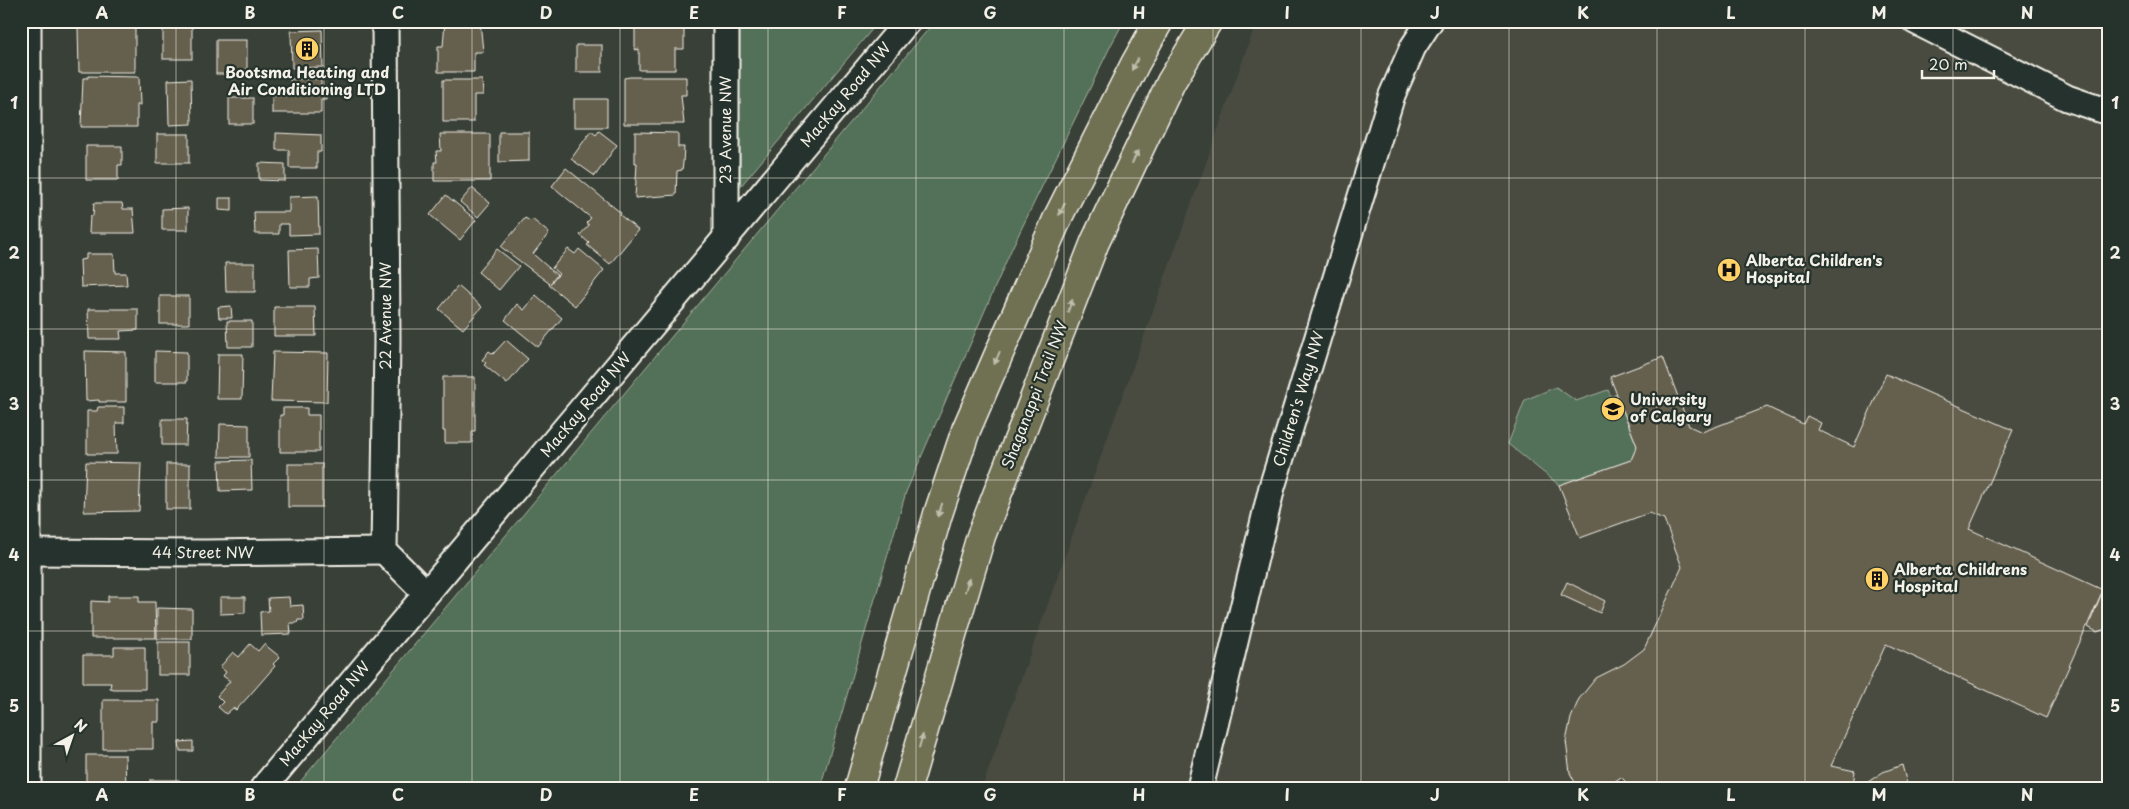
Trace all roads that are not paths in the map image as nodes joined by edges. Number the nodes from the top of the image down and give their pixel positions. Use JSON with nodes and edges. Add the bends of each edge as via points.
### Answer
{"nodes":[{"id":1,"x":28,"y":21,"type":"edge"},
{"id":2,"x":385,"y":21,"type":"edge"},
{"id":3,"x":726,"y":21,"type":"edge"},
{"id":4,"x":908,"y":21,"type":"edge"},
{"id":5,"x":1160,"y":21,"type":"edge"},
{"id":6,"x":1208,"y":21,"type":"edge"},
{"id":7,"x":1430,"y":21,"type":"edge"},
{"id":8,"x":1915,"y":21,"type":"edge"},
{"id":9,"x":2108,"y":112,"type":"edge"},
{"id":10,"x":726,"y":239,"type":"junction"},
{"id":11,"x":384,"y":551,"type":"junction"},
{"id":12,"x":24,"y":552,"type":"edge"},
{"id":13,"x":426,"y":594,"type":"junction"},
{"id":14,"x":28,"y":788,"type":"edge"},
{"id":15,"x":263,"y":788,"type":"edge"},
{"id":16,"x":859,"y":788,"type":"edge"},
{"id":17,"x":908,"y":788,"type":"edge"},
{"id":18,"x":1200,"y":788,"type":"edge"}],
"edges":[{"from":1,"to":12,"type":"street"},
{"from":2,"to":11,"type":"street","name":"22 Avenue NW","via":[[387,352]]},
{"from":3,"to":10,"type":"street","name":"23 Avenue NW"},
{"from":4,"to":10,"type":"street","name":"MacKay Road NW"},
{"from":5,"to":16,"type":"main road","one_way":true,"via":[[1059,215],[966,430],[938,514]]},
{"from":17,"to":6,"type":"main road","name":"Shaganappi Trail NW","one_way":true,"via":[[981,536],[1095,242],[1170,82]]},
{"from":7,"to":18,"type":"street","name":"Children's Way NW","via":[[1413,46],[1392,95],[1293,413],[1272,487]]},
{"from":8,"to":9,"type":"street","via":[[2067,98]]},
{"from":10,"to":13,"type":"street","name":"MacKay Road NW"},
{"from":11,"to":12,"type":"street","name":"44 Street NW"},
{"from":11,"to":13,"type":"street"},
{"from":12,"to":14,"type":"street"},
{"from":13,"to":15,"type":"street","name":"MacKay Road NW"}]}
